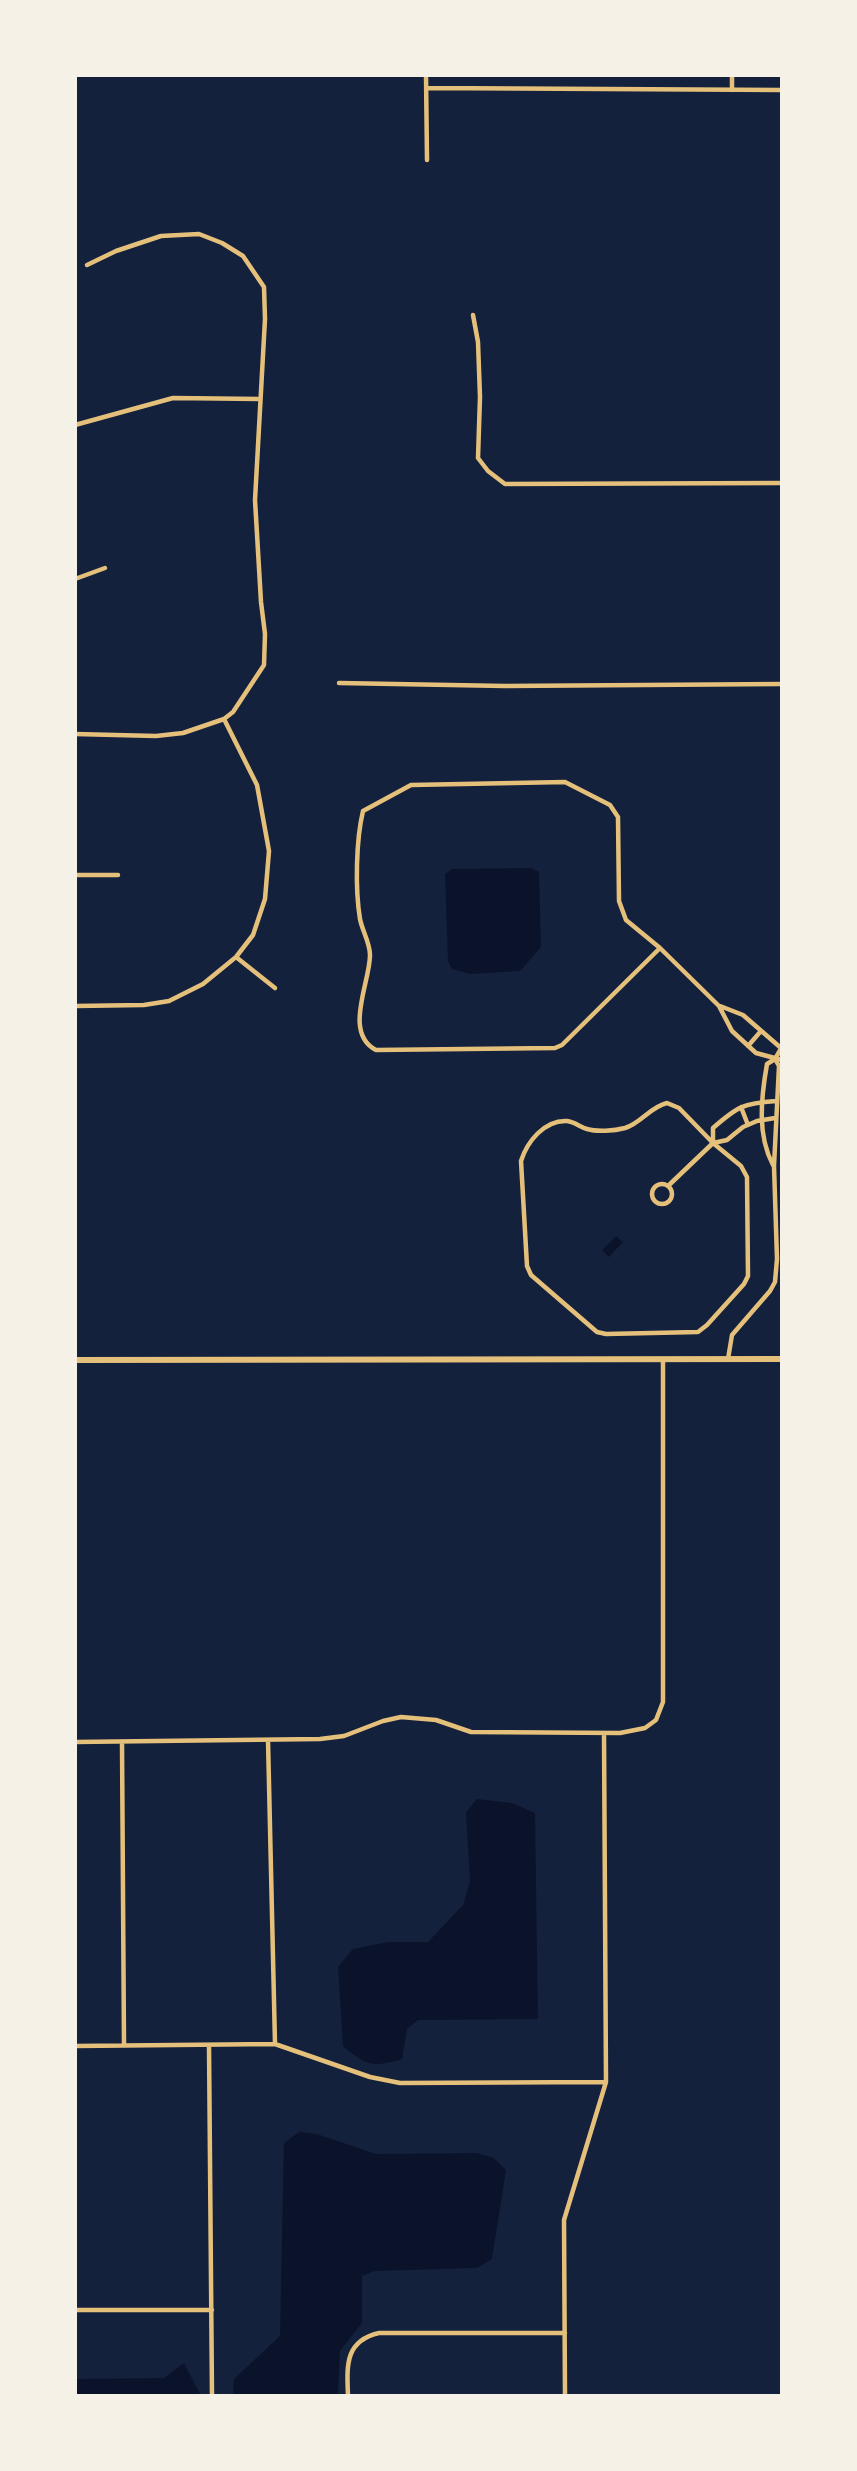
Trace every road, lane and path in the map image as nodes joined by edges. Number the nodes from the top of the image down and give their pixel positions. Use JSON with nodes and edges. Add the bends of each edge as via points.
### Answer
{"nodes":[{"id":1,"x":426,"y":75,"type":"edge"},
{"id":2,"x":732,"y":75,"type":"edge"},
{"id":3,"x":426,"y":88,"type":"junction"},
{"id":4,"x":732,"y":90,"type":"junction"},
{"id":5,"x":782,"y":90,"type":"edge"},
{"id":6,"x":427,"y":160,"type":"dead end"},
{"id":7,"x":87,"y":265,"type":"dead end"},
{"id":8,"x":473,"y":315,"type":"dead end"},
{"id":9,"x":260,"y":399,"type":"junction"},
{"id":10,"x":75,"y":425,"type":"edge"},
{"id":11,"x":782,"y":483,"type":"edge"},
{"id":12,"x":105,"y":568,"type":"dead end"},
{"id":13,"x":75,"y":579,"type":"edge"},
{"id":14,"x":339,"y":683,"type":"dead end"},
{"id":15,"x":782,"y":684,"type":"edge"},
{"id":16,"x":224,"y":719,"type":"junction"},
{"id":17,"x":75,"y":734,"type":"edge"},
{"id":18,"x":75,"y":875,"type":"edge"},
{"id":19,"x":118,"y":875,"type":"dead end"},
{"id":20,"x":660,"y":948,"type":"junction"},
{"id":21,"x":236,"y":957,"type":"junction"},
{"id":22,"x":275,"y":988,"type":"dead end"},
{"id":23,"x":75,"y":1006,"type":"edge"},
{"id":24,"x":719,"y":1006,"type":"junction"},
{"id":25,"x":761,"y":1030,"type":"junction"},
{"id":26,"x":748,"y":1046,"type":"junction"},
{"id":27,"x":782,"y":1048,"type":"edge"},
{"id":28,"x":775,"y":1059,"type":"junction"},
{"id":29,"x":782,"y":1060,"type":"edge"},
{"id":30,"x":764,"y":1101,"type":"junction"},
{"id":31,"x":776,"y":1101,"type":"junction"},
{"id":32,"x":741,"y":1107,"type":"junction"},
{"id":33,"x":775,"y":1118,"type":"junction"},
{"id":34,"x":763,"y":1119,"type":"junction"},
{"id":35,"x":748,"y":1125,"type":"junction"},
{"id":36,"x":713,"y":1143,"type":"junction"},
{"id":37,"x":774,"y":1166,"type":"junction"},
{"id":38,"x":668,"y":1186,"type":"junction"},
{"id":39,"x":728,"y":1359,"type":"junction"},
{"id":40,"x":782,"y":1359,"type":"edge"},
{"id":41,"x":75,"y":1360,"type":"edge"},
{"id":42,"x":663,"y":1360,"type":"junction"},
{"id":43,"x":604,"y":1733,"type":"junction"},
{"id":44,"x":268,"y":1740,"type":"junction"},
{"id":45,"x":75,"y":1742,"type":"edge"},
{"id":46,"x":122,"y":1742,"type":"junction"},
{"id":47,"x":275,"y":2044,"type":"junction"},
{"id":48,"x":209,"y":2045,"type":"junction"},
{"id":49,"x":75,"y":2046,"type":"edge"},
{"id":50,"x":124,"y":2046,"type":"junction"},
{"id":51,"x":607,"y":2082,"type":"junction"},
{"id":52,"x":75,"y":2310,"type":"edge"},
{"id":53,"x":212,"y":2310,"type":"junction"},
{"id":54,"x":565,"y":2333,"type":"junction"},
{"id":55,"x":212,"y":2396,"type":"edge"},
{"id":56,"x":348,"y":2396,"type":"edge"},
{"id":57,"x":565,"y":2396,"type":"edge"}],
"edges":[{"from":1,"to":3,"type":"street"},
{"from":2,"to":4,"type":"street"},
{"from":3,"to":4,"type":"street"},
{"from":3,"to":6,"type":"street"},
{"from":4,"to":5,"type":"street"},
{"from":7,"to":9,"type":"street","via":[[161,236],[199,234],[243,256],[264,287]]},
{"from":8,"to":11,"type":"street","via":[[480,397],[478,458],[505,484]]},
{"from":9,"to":10,"type":"street","via":[[173,398]]},
{"from":9,"to":16,"type":"street","via":[[255,500],[264,665]]},
{"from":12,"to":13,"type":"street"},
{"from":14,"to":15,"type":"street"},
{"from":16,"to":17,"type":"street","via":[[183,733],[156,736]]},
{"from":16,"to":21,"type":"street","via":[[257,785],[270,851],[265,899],[253,935]]},
{"from":18,"to":19,"type":"street"},
{"from":20,"to":20,"type":"street","via":[[626,920],[619,901],[618,817],[610,805],[578,787],[565,782],[411,785],[363,811],[357,837],[360,917],[370,954],[361,1035],[376,1050],[555,1048]]},
{"from":20,"to":24,"type":"street"},
{"from":21,"to":22,"type":"street"},
{"from":21,"to":23,"type":"street","via":[[203,984],[169,1001]]},
{"from":24,"to":25,"type":"street","via":[[743,1014]]},
{"from":24,"to":26,"type":"street","via":[[732,1031]]},
{"from":25,"to":26,"type":"street"},
{"from":25,"to":27,"type":"street"},
{"from":26,"to":28,"type":"street"},
{"from":27,"to":28,"type":"street"},
{"from":28,"to":29,"type":"street"},
{"from":28,"to":30,"type":"street","via":[[767,1064]]},
{"from":28,"to":31,"type":"street","via":[[779,1066]]},
{"from":30,"to":31,"type":"street"},
{"from":30,"to":32,"type":"street"},
{"from":30,"to":34,"type":"street"},
{"from":31,"to":33,"type":"street"},
{"from":32,"to":35,"type":"street"},
{"from":32,"to":36,"type":"street","via":[[713,1128]]},
{"from":33,"to":34,"type":"street"},
{"from":33,"to":37,"type":"street"},
{"from":34,"to":35,"type":"street"},
{"from":34,"to":37,"type":"street","via":[[764,1148]]},
{"from":35,"to":36,"type":"street","via":[[727,1140]]},
{"from":36,"to":36,"type":"street","via":[[680,1108],[667,1103],[621,1129],[587,1129],[566,1121],[545,1128],[529,1144],[521,1161],[531,1275],[597,1332],[698,1332],[748,1276],[747,1177],[741,1166]]},
{"from":36,"to":38,"type":"street"},
{"from":37,"to":39,"type":"street","via":[[775,1282],[732,1335]]},
{"from":38,"to":38,"type":"street","via":[[653,1188],[654,1200],[669,1201]]},
{"from":39,"to":40,"type":"street"},
{"from":39,"to":42,"type":"street"},
{"from":41,"to":42,"type":"street"},
{"from":42,"to":43,"type":"street","via":[[663,1702],[656,1720],[645,1728]]},
{"from":43,"to":44,"type":"street","via":[[471,1732],[436,1720],[401,1717],[344,1736]]},
{"from":43,"to":51,"type":"street"},
{"from":44,"to":46,"type":"street"},
{"from":44,"to":47,"type":"street"},
{"from":45,"to":46,"type":"street"},
{"from":46,"to":50,"type":"street"},
{"from":47,"to":48,"type":"street"},
{"from":47,"to":51,"type":"street","via":[[400,2083]]},
{"from":48,"to":50,"type":"street"},
{"from":48,"to":53,"type":"street"},
{"from":49,"to":50,"type":"street"},
{"from":51,"to":54,"type":"street","via":[[564,2220]]},
{"from":52,"to":53,"type":"street"},
{"from":53,"to":55,"type":"street"},
{"from":54,"to":56,"type":"street","via":[[366,2336],[352,2351],[347,2366]]},
{"from":54,"to":57,"type":"street"}]}
